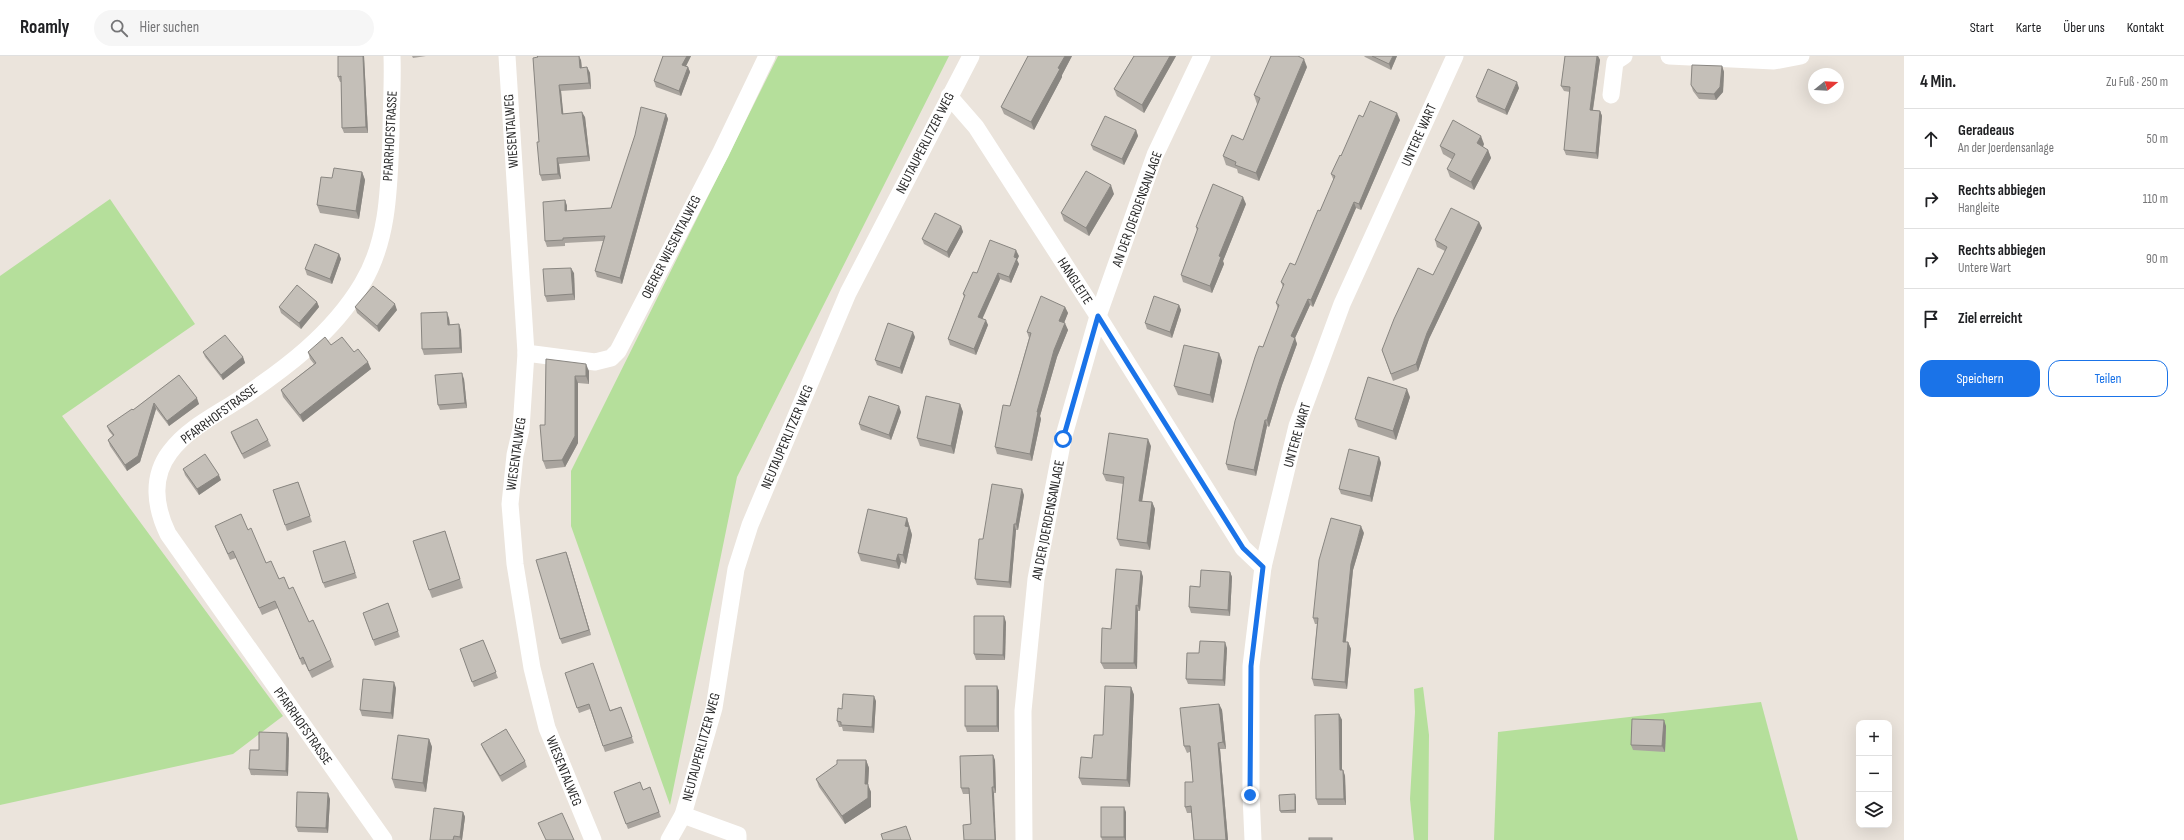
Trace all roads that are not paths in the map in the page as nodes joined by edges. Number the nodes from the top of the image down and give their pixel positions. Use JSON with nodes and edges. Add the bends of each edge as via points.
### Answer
{"nodes":[{"id":1,"x":392,"y":56,"type":"edge"},
{"id":2,"x":507,"y":56,"type":"edge"},
{"id":3,"x":767,"y":56,"type":"edge"},
{"id":4,"x":1202,"y":56,"type":"edge"},
{"id":5,"x":1455,"y":56,"type":"edge"},
{"id":6,"x":1624,"y":56,"type":"edge"},
{"id":7,"x":1669,"y":56,"type":"edge"},
{"id":8,"x":1800,"y":56,"type":"edge"},
{"id":9,"x":969,"y":57,"type":"edge"},
{"id":10,"x":1611,"y":95,"type":"dead end"},
{"id":11,"x":949,"y":96,"type":"junction"},
{"id":12,"x":1098,"y":316,"type":"junction"},
{"id":13,"x":526,"y":353,"type":"junction"},
{"id":14,"x":1263,"y":567,"type":"junction"},
{"id":15,"x":683,"y":815,"type":"junction"},
{"id":16,"x":384,"y":840,"type":"edge"},
{"id":17,"x":594,"y":840,"type":"edge"},
{"id":18,"x":669,"y":840,"type":"edge"},
{"id":19,"x":738,"y":840,"type":"edge"},
{"id":20,"x":1024,"y":840,"type":"edge"},
{"id":21,"x":1253,"y":840,"type":"edge"}],
"edges":[{"from":1,"to":16,"type":"street","name":"PFARRHOFSTRASSE","via":[[386,215],[378,248],[362,284],[315,343],[188,433],[170,452],[159,472],[156,492],[160,517],[168,534]]},
{"from":2,"to":13,"type":"street","name":"WIESENTALWEG"},
{"from":3,"to":13,"type":"street","name":"OBERER WIESENTALWEG","via":[[721,152],[618,351],[605,361],[595,362]]},
{"from":4,"to":12,"type":"street","name":"AN DER JOERDENSANLAGE","via":[[1155,155]]},
{"from":5,"to":14,"type":"street","name":"UNTERE WART","via":[[1342,304],[1298,426]]},
{"from":6,"to":10,"type":"street","via":[[1615,62]]},
{"from":7,"to":8,"type":"street","via":[[1774,61]]},
{"from":9,"to":11,"type":"street","name":"NEUTAUPERLITZER WEG"},
{"from":11,"to":12,"type":"street","name":"HANGLEITE","via":[[976,127]]},
{"from":11,"to":15,"type":"street","name":"NEUTAUPERLITZER WEG","via":[[848,293],[750,525],[736,569],[714,708]]},
{"from":12,"to":14,"type":"street","name":"HANGLEITE","via":[[1243,548]]},
{"from":12,"to":20,"type":"street","name":"AN DER JOERDENSANLAGE","via":[[1063,439],[1036,579],[1023,711]]},
{"from":13,"to":17,"type":"street","name":"WIESENTALWEG","via":[[521,429],[515,455],[510,504],[515,564],[532,668],[547,728]]},
{"from":14,"to":21,"type":"street","name":"UNTERE WART","via":[[1251,666],[1250,795]]},
{"from":15,"to":18,"type":"street","name":"NEUTAUPERLITZER WEG"},
{"from":15,"to":19,"type":"street","via":[[738,835]]}]}
